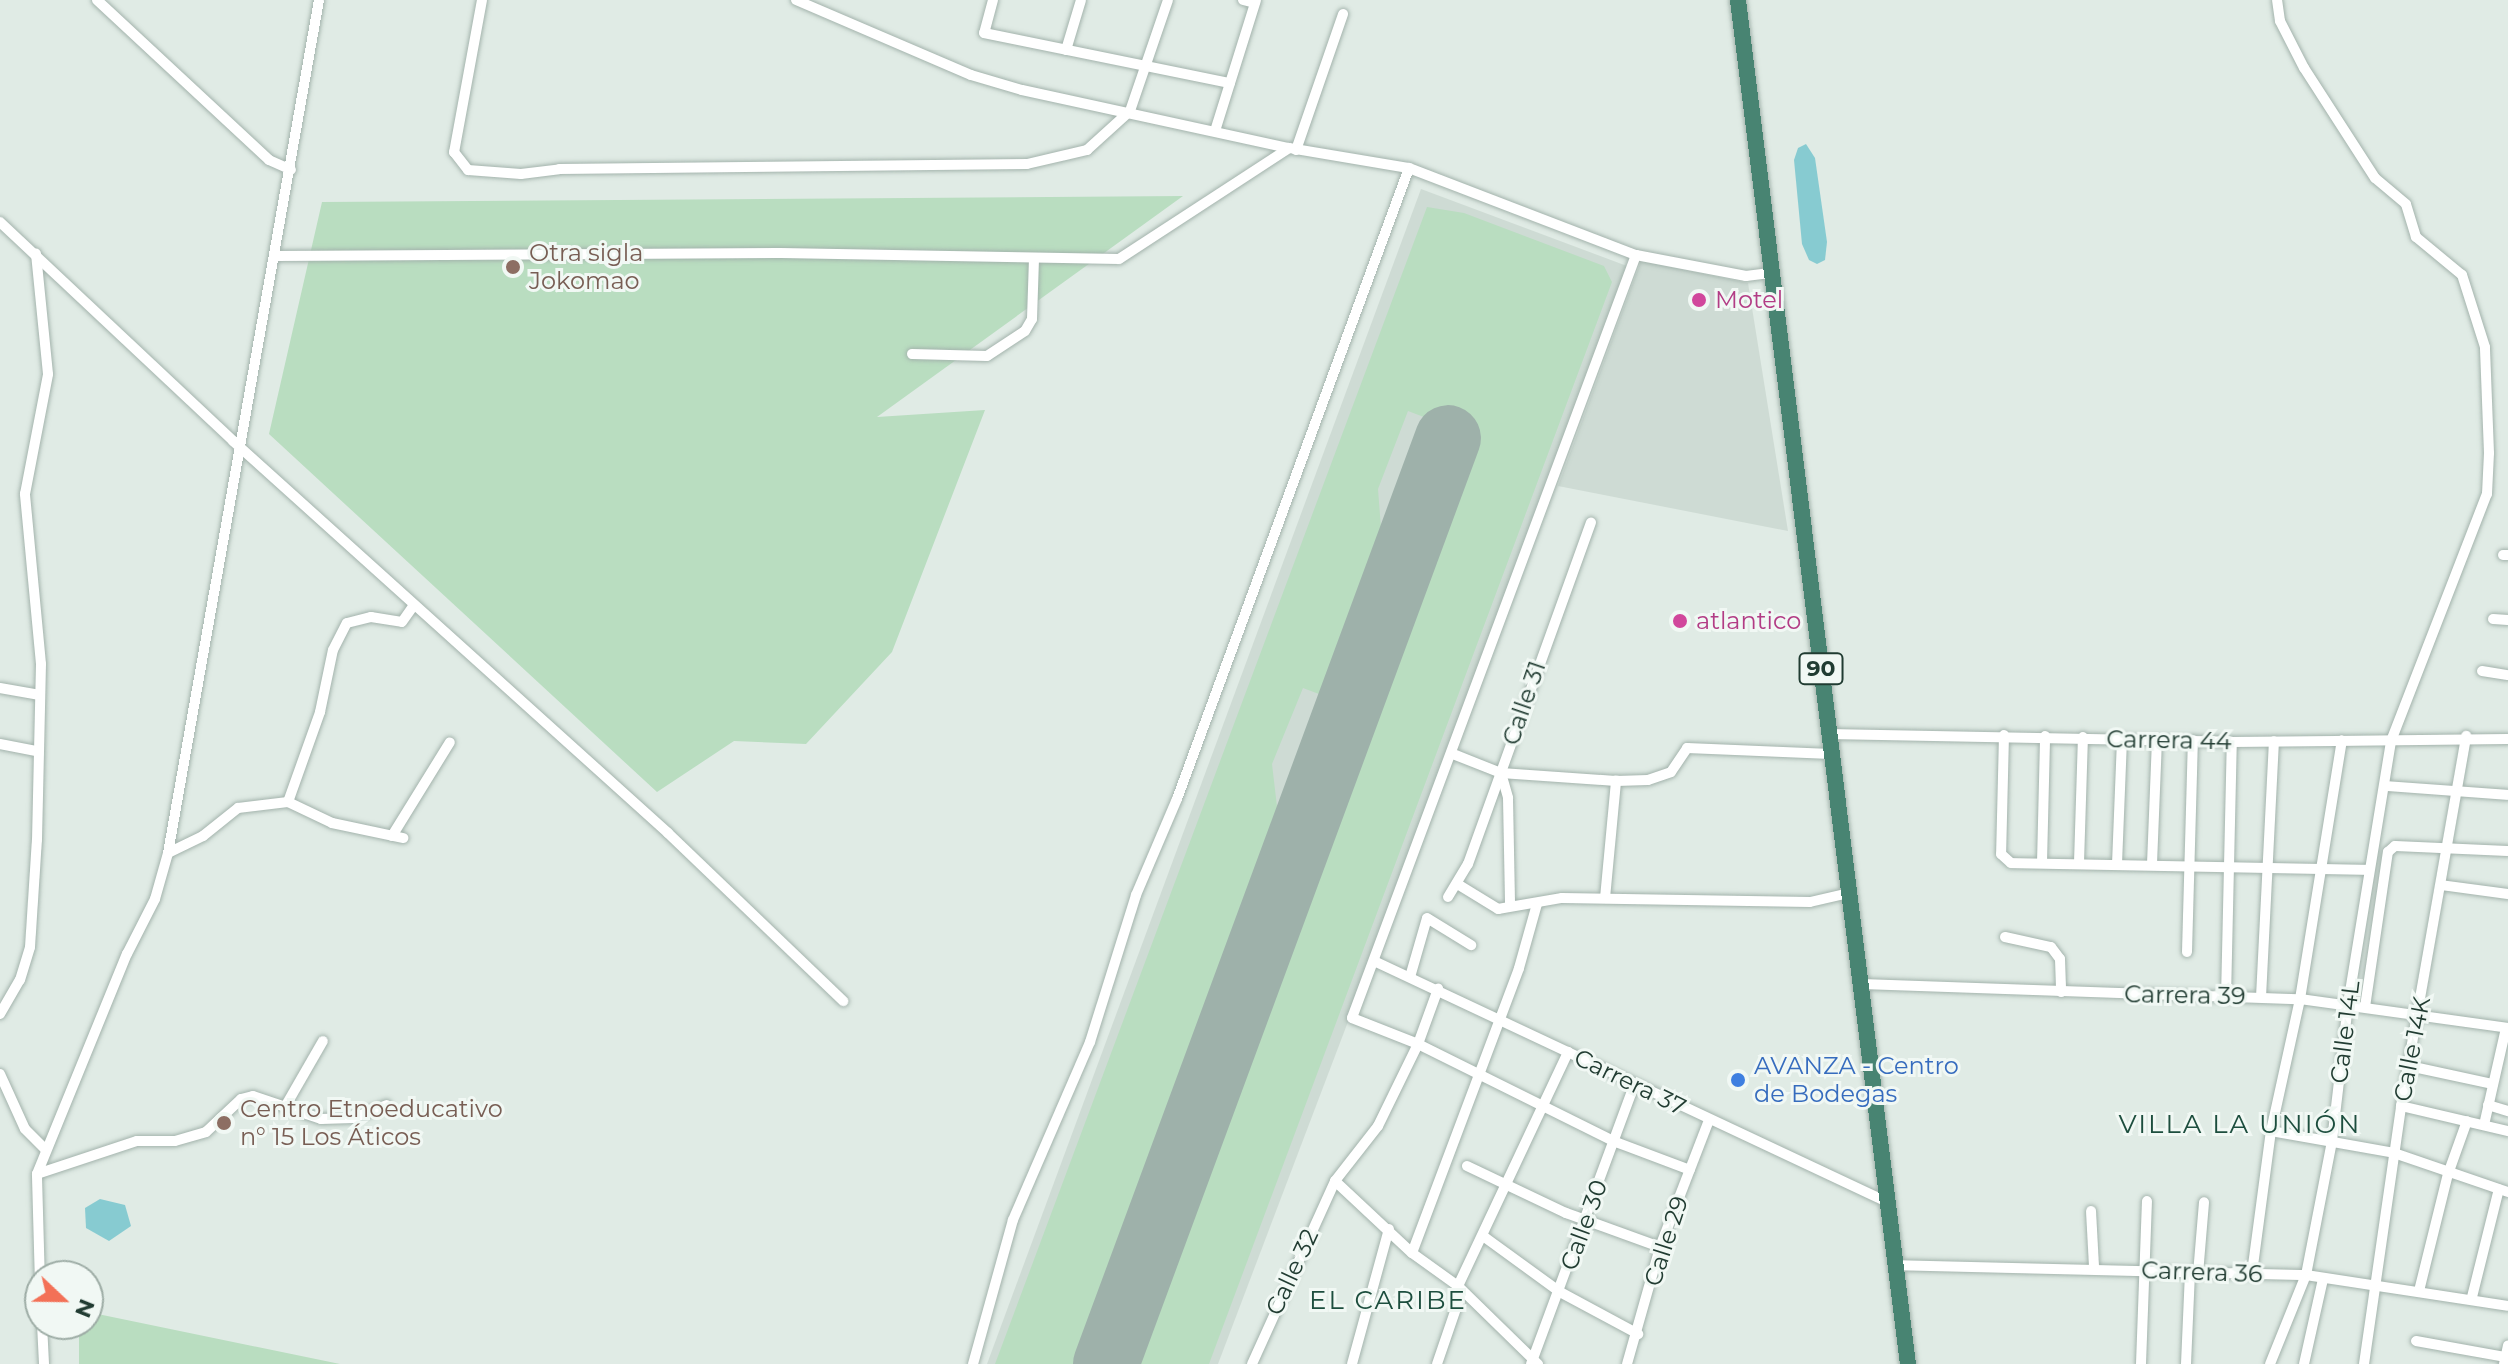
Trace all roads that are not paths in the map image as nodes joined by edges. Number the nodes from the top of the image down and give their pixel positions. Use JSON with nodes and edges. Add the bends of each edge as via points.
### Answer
{"nodes":[{"id":1,"x":97,"y":0,"type":"edge"},
{"id":2,"x":319,"y":0,"type":"edge"},
{"id":3,"x":482,"y":0,"type":"edge"},
{"id":4,"x":796,"y":0,"type":"edge"},
{"id":5,"x":993,"y":0,"type":"edge"},
{"id":6,"x":1081,"y":0,"type":"edge"},
{"id":7,"x":1168,"y":0,"type":"edge"},
{"id":8,"x":1243,"y":0,"type":"edge"},
{"id":9,"x":1738,"y":0,"type":"edge"},
{"id":10,"x":2277,"y":0,"type":"edge"},
{"id":11,"x":1256,"y":1,"type":"edge"},
{"id":12,"x":1343,"y":14,"type":"dead end"},
{"id":13,"x":1066,"y":50,"type":"junction"},
{"id":14,"x":1145,"y":67,"type":"junction"},
{"id":15,"x":1230,"y":83,"type":"junction"},
{"id":16,"x":1130,"y":111,"type":"junction"},
{"id":17,"x":1215,"y":131,"type":"junction"},
{"id":18,"x":1292,"y":149,"type":"junction"},
{"id":19,"x":1409,"y":168,"type":"junction"},
{"id":20,"x":291,"y":170,"type":"junction"},
{"id":21,"x":0,"y":222,"type":"edge"},
{"id":22,"x":36,"y":254,"type":"junction"},
{"id":23,"x":1636,"y":255,"type":"junction"},
{"id":24,"x":277,"y":256,"type":"junction"},
{"id":25,"x":1034,"y":258,"type":"junction"},
{"id":26,"x":1772,"y":273,"type":"junction"},
{"id":27,"x":912,"y":354,"type":"dead end"},
{"id":28,"x":242,"y":449,"type":"junction"},
{"id":29,"x":1591,"y":522,"type":"dead end"},
{"id":30,"x":414,"y":605,"type":"junction"},
{"id":31,"x":2493,"y":619,"type":"dead end"},
{"id":32,"x":2508,"y":620,"type":"edge"},
{"id":33,"x":2482,"y":671,"type":"dead end"},
{"id":34,"x":2508,"y":675,"type":"edge"},
{"id":35,"x":0,"y":688,"type":"edge"},
{"id":36,"x":38,"y":695,"type":"junction"},
{"id":37,"x":1829,"y":734,"type":"junction"},
{"id":38,"x":2004,"y":735,"type":"junction"},
{"id":39,"x":2045,"y":736,"type":"junction"},
{"id":40,"x":2466,"y":736,"type":"junction"},
{"id":41,"x":2083,"y":737,"type":"junction"},
{"id":42,"x":2122,"y":738,"type":"junction"},
{"id":43,"x":2508,"y":739,"type":"edge"},
{"id":44,"x":2157,"y":740,"type":"junction"},
{"id":45,"x":2193,"y":740,"type":"junction"},
{"id":46,"x":2342,"y":740,"type":"junction"},
{"id":47,"x":2274,"y":741,"type":"junction"},
{"id":48,"x":2391,"y":741,"type":"junction"},
{"id":49,"x":450,"y":742,"type":"dead end"},
{"id":50,"x":2232,"y":742,"type":"junction"},
{"id":51,"x":0,"y":744,"type":"edge"},
{"id":52,"x":37,"y":751,"type":"junction"},
{"id":53,"x":1453,"y":754,"type":"junction"},
{"id":54,"x":1831,"y":754,"type":"junction"},
{"id":55,"x":1501,"y":773,"type":"junction"},
{"id":56,"x":1616,"y":781,"type":"junction"},
{"id":57,"x":2386,"y":786,"type":"junction"},
{"id":58,"x":2454,"y":793,"type":"junction"},
{"id":59,"x":2508,"y":795,"type":"edge"},
{"id":60,"x":288,"y":802,"type":"junction"},
{"id":61,"x":2447,"y":849,"type":"junction"},
{"id":62,"x":2508,"y":851,"type":"edge"},
{"id":63,"x":168,"y":853,"type":"junction"},
{"id":64,"x":2042,"y":863,"type":"junction"},
{"id":65,"x":2079,"y":863,"type":"junction"},
{"id":66,"x":2117,"y":864,"type":"junction"},
{"id":67,"x":2152,"y":864,"type":"junction"},
{"id":68,"x":2189,"y":864,"type":"junction"},
{"id":69,"x":2229,"y":865,"type":"junction"},
{"id":70,"x":2269,"y":865,"type":"junction"},
{"id":71,"x":2319,"y":868,"type":"junction"},
{"id":72,"x":2369,"y":870,"type":"junction"},
{"id":73,"x":1459,"y":885,"type":"junction"},
{"id":74,"x":2441,"y":885,"type":"junction"},
{"id":75,"x":1849,"y":893,"type":"junction"},
{"id":76,"x":2508,"y":894,"type":"edge"},
{"id":77,"x":1448,"y":897,"type":"dead end"},
{"id":78,"x":1605,"y":898,"type":"junction"},
{"id":79,"x":1510,"y":903,"type":"junction"},
{"id":80,"x":1537,"y":904,"type":"junction"},
{"id":81,"x":2005,"y":937,"type":"dead end"},
{"id":82,"x":1471,"y":945,"type":"dead end"},
{"id":83,"x":2187,"y":952,"type":"dead end"},
{"id":84,"x":1374,"y":961,"type":"junction"},
{"id":85,"x":1410,"y":977,"type":"junction"},
{"id":86,"x":1860,"y":984,"type":"junction"},
{"id":87,"x":1438,"y":989,"type":"junction"},
{"id":88,"x":2061,"y":992,"type":"junction"},
{"id":89,"x":2261,"y":997,"type":"junction"},
{"id":90,"x":2226,"y":998,"type":"junction"},
{"id":91,"x":2300,"y":999,"type":"junction"},
{"id":92,"x":843,"y":1001,"type":"dead end"},
{"id":93,"x":2348,"y":1004,"type":"junction"},
{"id":94,"x":2365,"y":1007,"type":"junction"},
{"id":95,"x":0,"y":1014,"type":"edge"},
{"id":96,"x":2419,"y":1014,"type":"junction"},
{"id":97,"x":1499,"y":1019,"type":"junction"},
{"id":98,"x":2507,"y":1028,"type":"edge"},
{"id":99,"x":323,"y":1041,"type":"dead end"},
{"id":100,"x":1418,"y":1044,"type":"junction"},
{"id":101,"x":1568,"y":1052,"type":"junction"},
{"id":102,"x":2409,"y":1066,"type":"junction"},
{"id":103,"x":0,"y":1074,"type":"edge"},
{"id":104,"x":1479,"y":1074,"type":"junction"},
{"id":105,"x":2493,"y":1084,"type":"junction"},
{"id":106,"x":1634,"y":1085,"type":"junction"},
{"id":107,"x":387,"y":1105,"type":"dead end"},
{"id":108,"x":2488,"y":1105,"type":"junction"},
{"id":109,"x":2401,"y":1106,"type":"junction"},
{"id":110,"x":285,"y":1107,"type":"junction"},
{"id":111,"x":1545,"y":1107,"type":"junction"},
{"id":112,"x":2508,"y":1111,"type":"edge"},
{"id":113,"x":1709,"y":1120,"type":"junction"},
{"id":114,"x":2467,"y":1121,"type":"junction"},
{"id":115,"x":2484,"y":1125,"type":"junction"},
{"id":116,"x":2271,"y":1131,"type":"junction"},
{"id":117,"x":2508,"y":1131,"type":"edge"},
{"id":118,"x":1613,"y":1141,"type":"junction"},
{"id":119,"x":2332,"y":1141,"type":"junction"},
{"id":120,"x":46,"y":1150,"type":"junction"},
{"id":121,"x":2394,"y":1153,"type":"junction"},
{"id":122,"x":1467,"y":1166,"type":"dead end"},
{"id":123,"x":1690,"y":1170,"type":"junction"},
{"id":124,"x":37,"y":1174,"type":"junction"},
{"id":125,"x":2448,"y":1174,"type":"junction"},
{"id":126,"x":1335,"y":1181,"type":"junction"},
{"id":127,"x":1510,"y":1183,"type":"junction"},
{"id":128,"x":2503,"y":1190,"type":"edge"},
{"id":129,"x":2147,"y":1201,"type":"dead end"},
{"id":130,"x":1887,"y":1202,"type":"junction"},
{"id":131,"x":2204,"y":1202,"type":"dead end"},
{"id":132,"x":2091,"y":1211,"type":"dead end"},
{"id":133,"x":1587,"y":1217,"type":"junction"},
{"id":134,"x":1389,"y":1229,"type":"junction"},
{"id":135,"x":1483,"y":1236,"type":"junction"},
{"id":136,"x":1660,"y":1247,"type":"junction"},
{"id":137,"x":1412,"y":1253,"type":"junction"},
{"id":138,"x":39,"y":1260,"type":"edge"},
{"id":139,"x":1894,"y":1265,"type":"junction"},
{"id":140,"x":2094,"y":1267,"type":"junction"},
{"id":141,"x":2144,"y":1271,"type":"junction"},
{"id":142,"x":2252,"y":1273,"type":"junction"},
{"id":143,"x":2194,"y":1274,"type":"junction"},
{"id":144,"x":2306,"y":1275,"type":"junction"},
{"id":145,"x":2323,"y":1279,"type":"junction"},
{"id":146,"x":2375,"y":1286,"type":"junction"},
{"id":147,"x":1460,"y":1289,"type":"junction"},
{"id":148,"x":2419,"y":1291,"type":"junction"},
{"id":149,"x":1560,"y":1292,"type":"junction"},
{"id":150,"x":2472,"y":1297,"type":"junction"},
{"id":151,"x":2508,"y":1306,"type":"edge"},
{"id":152,"x":1638,"y":1334,"type":"junction"},
{"id":153,"x":43,"y":1340,"type":"edge"},
{"id":154,"x":2416,"y":1341,"type":"dead end"},
{"id":155,"x":2508,"y":1345,"type":"edge"},
{"id":156,"x":2505,"y":1361,"type":"edge"},
{"id":157,"x":1534,"y":1363,"type":"edge"},
{"id":158,"x":44,"y":1364,"type":"edge"},
{"id":159,"x":973,"y":1364,"type":"edge"},
{"id":160,"x":1252,"y":1364,"type":"edge"},
{"id":161,"x":1352,"y":1364,"type":"edge"},
{"id":162,"x":1437,"y":1364,"type":"edge"},
{"id":163,"x":1627,"y":1364,"type":"edge"},
{"id":164,"x":1905,"y":1364,"type":"edge"},
{"id":165,"x":2141,"y":1364,"type":"edge"},
{"id":166,"x":2186,"y":1364,"type":"edge"},
{"id":167,"x":2270,"y":1364,"type":"edge"},
{"id":168,"x":2304,"y":1364,"type":"edge"},
{"id":169,"x":2364,"y":1364,"type":"edge"}],
"edges":[{"from":1,"to":20,"type":"street","via":[[269,160]]},
{"from":2,"to":20,"type":"street"},
{"from":3,"to":16,"type":"street","via":[[454,152],[468,170],[521,174],[559,169],[1027,164],[1087,150]]},
{"from":4,"to":16,"type":"street","via":[[971,75]]},
{"from":5,"to":13,"type":"street","via":[[984,33]]},
{"from":6,"to":13,"type":"street"},
{"from":7,"to":14,"type":"street"},
{"from":8,"to":11,"type":"street"},
{"from":9,"to":26,"type":"highway","number":"90"},
{"from":10,"to":48,"type":"street","name":"Calle 14L","via":[[2280,21],[2304,68],[2375,178],[2406,204],[2416,237],[2462,275],[2485,347],[2487,494]]},
{"from":11,"to":15,"type":"street"},
{"from":12,"to":18,"type":"street"},
{"from":13,"to":14,"type":"street"},
{"from":14,"to":15,"type":"street"},
{"from":14,"to":16,"type":"street"},
{"from":15,"to":17,"type":"street"},
{"from":16,"to":17,"type":"street"},
{"from":17,"to":18,"type":"street"},
{"from":18,"to":19,"type":"street"},
{"from":18,"to":25,"type":"street","via":[[1119,259]]},
{"from":19,"to":23,"type":"street"},
{"from":19,"to":159,"type":"street","via":[[1177,799],[1136,895],[1090,1042],[1013,1220]]},
{"from":20,"to":24,"type":"street"},
{"from":21,"to":22,"type":"street"},
{"from":22,"to":28,"type":"street"},
{"from":22,"to":36,"type":"street","via":[[48,374],[25,494],[39,635]]},
{"from":23,"to":26,"type":"street","via":[[1746,276]]},
{"from":23,"to":53,"type":"street"},
{"from":24,"to":25,"type":"street","via":[[777,253]]},
{"from":24,"to":28,"type":"street"},
{"from":25,"to":27,"type":"street","via":[[1032,319],[1025,331],[987,356]]},
{"from":26,"to":37,"type":"highway","number":"90"},
{"from":28,"to":30,"type":"street"},
{"from":28,"to":63,"type":"street"},
{"from":29,"to":55,"type":"street","name":"Calle 31"},
{"from":30,"to":60,"type":"street","via":[[402,622],[371,617],[347,623],[333,650],[320,712]]},
{"from":30,"to":92,"type":"street","via":[[668,833]]},
{"from":31,"to":32,"type":"street"},
{"from":33,"to":34,"type":"street"},
{"from":35,"to":36,"type":"street"},
{"from":36,"to":52,"type":"street"},
{"from":37,"to":38,"type":"street","name":"Carrera 44"},
{"from":37,"to":54,"type":"highway","number":"90"},
{"from":38,"to":39,"type":"street","name":"Carrera 44"},
{"from":38,"to":64,"type":"street","via":[[2001,854],[2011,863]]},
{"from":39,"to":41,"type":"street","name":"Carrera 44"},
{"from":39,"to":64,"type":"street"},
{"from":40,"to":43,"type":"street","name":"Carrera 44"},
{"from":40,"to":48,"type":"street","name":"Carrera 44"},
{"from":40,"to":58,"type":"street","name":"Calle 14K"},
{"from":41,"to":42,"type":"street","name":"Carrera 44"},
{"from":41,"to":65,"type":"street"},
{"from":42,"to":44,"type":"street","name":"Carrera 44"},
{"from":42,"to":66,"type":"street"},
{"from":44,"to":45,"type":"street","name":"Carrera 44"},
{"from":44,"to":67,"type":"street"},
{"from":45,"to":50,"type":"street","name":"Carrera 44"},
{"from":45,"to":68,"type":"street"},
{"from":46,"to":47,"type":"street","name":"Carrera 44"},
{"from":46,"to":48,"type":"street","name":"Carrera 44"},
{"from":46,"to":71,"type":"street"},
{"from":47,"to":50,"type":"street","name":"Carrera 44"},
{"from":47,"to":70,"type":"street"},
{"from":48,"to":57,"type":"street","name":"Calle 14L"},
{"from":49,"to":60,"type":"street","via":[[397,837],[332,823]]},
{"from":50,"to":69,"type":"street"},
{"from":51,"to":52,"type":"street"},
{"from":52,"to":95,"type":"street","via":[[30,947],[20,980]]},
{"from":53,"to":55,"type":"street"},
{"from":53,"to":84,"type":"street"},
{"from":54,"to":56,"type":"street","via":[[1687,748],[1671,772],[1648,780]]},
{"from":54,"to":75,"type":"highway","number":"90"},
{"from":55,"to":56,"type":"street"},
{"from":55,"to":73,"type":"street","name":"Calle 31"},
{"from":55,"to":79,"type":"street","via":[[1508,798]]},
{"from":56,"to":78,"type":"street"},
{"from":57,"to":58,"type":"street"},
{"from":57,"to":72,"type":"street","name":"Calle 14L"},
{"from":58,"to":59,"type":"street"},
{"from":58,"to":61,"type":"street","name":"Calle 14K"},
{"from":60,"to":63,"type":"street","via":[[238,808],[203,836]]},
{"from":61,"to":62,"type":"street"},
{"from":61,"to":74,"type":"street","name":"Calle 14K"},
{"from":61,"to":94,"type":"street","via":[[2395,846],[2388,852]]},
{"from":63,"to":120,"type":"street","via":[[155,899]]},
{"from":64,"to":65,"type":"street"},
{"from":65,"to":66,"type":"street"},
{"from":66,"to":67,"type":"street"},
{"from":67,"to":68,"type":"street"},
{"from":68,"to":69,"type":"street"},
{"from":68,"to":83,"type":"street"},
{"from":69,"to":70,"type":"street"},
{"from":69,"to":90,"type":"street"},
{"from":70,"to":71,"type":"street"},
{"from":70,"to":89,"type":"street"},
{"from":71,"to":72,"type":"street"},
{"from":71,"to":91,"type":"street"},
{"from":72,"to":93,"type":"street","name":"Calle 14L"},
{"from":73,"to":77,"type":"street","name":"Calle 31"},
{"from":73,"to":79,"type":"street","via":[[1488,906],[1498,909]]},
{"from":74,"to":76,"type":"street"},
{"from":74,"to":96,"type":"street","name":"Calle 14K"},
{"from":75,"to":78,"type":"street","via":[[1810,902]]},
{"from":75,"to":86,"type":"highway","number":"90"},
{"from":78,"to":80,"type":"street"},
{"from":79,"to":80,"type":"street"},
{"from":80,"to":97,"type":"street"},
{"from":81,"to":88,"type":"street","via":[[2051,947],[2060,959]]},
{"from":82,"to":85,"type":"street","via":[[1427,918]]},
{"from":84,"to":85,"type":"street","name":"Carrera 37"},
{"from":84,"to":100,"type":"street","via":[[1352,1018]]},
{"from":85,"to":87,"type":"street","name":"Carrera 37"},
{"from":86,"to":88,"type":"street","name":"Carrera 39"},
{"from":86,"to":130,"type":"highway","number":"90"},
{"from":87,"to":97,"type":"street","name":"Carrera 37"},
{"from":87,"to":100,"type":"street","name":"Calle 32"},
{"from":88,"to":90,"type":"street","name":"Carrera 39"},
{"from":89,"to":90,"type":"street","name":"Carrera 39"},
{"from":89,"to":91,"type":"street","name":"Carrera 39"},
{"from":91,"to":93,"type":"street","name":"Carrera 39"},
{"from":91,"to":116,"type":"street"},
{"from":93,"to":94,"type":"street","name":"Carrera 39"},
{"from":93,"to":119,"type":"street","name":"Calle 14L"},
{"from":94,"to":96,"type":"street","name":"Carrera 39"},
{"from":96,"to":98,"type":"street","name":"Carrera 39"},
{"from":96,"to":102,"type":"street","name":"Calle 14K"},
{"from":97,"to":101,"type":"street","name":"Carrera 37"},
{"from":97,"to":104,"type":"street"},
{"from":98,"to":105,"type":"street"},
{"from":99,"to":110,"type":"street"},
{"from":100,"to":104,"type":"street"},
{"from":100,"to":126,"type":"street","name":"Calle 32","via":[[1378,1126]]},
{"from":101,"to":106,"type":"street","name":"Carrera 37"},
{"from":101,"to":111,"type":"street"},
{"from":102,"to":105,"type":"street"},
{"from":102,"to":109,"type":"street","name":"Calle 14K"},
{"from":103,"to":120,"type":"street","via":[[25,1129]]},
{"from":104,"to":111,"type":"street"},
{"from":104,"to":137,"type":"street"},
{"from":105,"to":108,"type":"street"},
{"from":106,"to":113,"type":"street","name":"Carrera 37"},
{"from":106,"to":118,"type":"street","name":"Calle 30"},
{"from":107,"to":110,"type":"street","via":[[353,1118],[321,1119]]},
{"from":108,"to":112,"type":"street"},
{"from":108,"to":115,"type":"street"},
{"from":109,"to":114,"type":"street"},
{"from":109,"to":121,"type":"street","name":"Calle 14K"},
{"from":110,"to":124,"type":"street","via":[[253,1096],[241,1099],[206,1132],[175,1141],[137,1141]]},
{"from":111,"to":118,"type":"street"},
{"from":111,"to":127,"type":"street"},
{"from":113,"to":123,"type":"street","name":"Calle 29"},
{"from":113,"to":130,"type":"street","name":"Carrera 37"},
{"from":114,"to":115,"type":"street"},
{"from":114,"to":125,"type":"street"},
{"from":115,"to":117,"type":"street"},
{"from":116,"to":119,"type":"street"},
{"from":116,"to":142,"type":"street"},
{"from":118,"to":123,"type":"street"},
{"from":118,"to":133,"type":"street","name":"Calle 30"},
{"from":119,"to":121,"type":"street"},
{"from":119,"to":144,"type":"street","name":"Calle 14L"},
{"from":120,"to":124,"type":"street"},
{"from":121,"to":125,"type":"street"},
{"from":121,"to":146,"type":"street","name":"Calle 14K"},
{"from":122,"to":127,"type":"street"},
{"from":123,"to":136,"type":"street","name":"Calle 29"},
{"from":124,"to":138,"type":"street"},
{"from":125,"to":128,"type":"street"},
{"from":125,"to":148,"type":"street"},
{"from":126,"to":134,"type":"street"},
{"from":126,"to":160,"type":"street","name":"Calle 32"},
{"from":127,"to":133,"type":"street","via":[[1566,1213]]},
{"from":127,"to":135,"type":"street"},
{"from":128,"to":150,"type":"street"},
{"from":129,"to":141,"type":"street"},
{"from":130,"to":139,"type":"highway","number":"90"},
{"from":131,"to":143,"type":"street"},
{"from":132,"to":140,"type":"street"},
{"from":133,"to":136,"type":"street"},
{"from":133,"to":149,"type":"street","name":"Calle 30"},
{"from":134,"to":137,"type":"street"},
{"from":134,"to":161,"type":"street"},
{"from":135,"to":147,"type":"street"},
{"from":135,"to":149,"type":"street"},
{"from":136,"to":152,"type":"street","name":"Calle 29"},
{"from":137,"to":147,"type":"street"},
{"from":139,"to":140,"type":"street","name":"Carrera 36"},
{"from":139,"to":164,"type":"highway","number":"90"},
{"from":140,"to":141,"type":"street","name":"Carrera 36"},
{"from":141,"to":143,"type":"street","name":"Carrera 36"},
{"from":141,"to":165,"type":"street"},
{"from":142,"to":143,"type":"street","name":"Carrera 36"},
{"from":142,"to":144,"type":"street","name":"Carrera 36"},
{"from":143,"to":166,"type":"street"},
{"from":144,"to":145,"type":"street","name":"Carrera 36"},
{"from":144,"to":167,"type":"street","name":"Calle 14L"},
{"from":145,"to":146,"type":"street","name":"Carrera 36"},
{"from":145,"to":168,"type":"street"},
{"from":146,"to":148,"type":"street","name":"Carrera 36"},
{"from":146,"to":169,"type":"street","name":"Calle 14K"},
{"from":147,"to":157,"type":"street"},
{"from":147,"to":162,"type":"street"},
{"from":148,"to":150,"type":"street","name":"Carrera 36"},
{"from":149,"to":152,"type":"street"},
{"from":149,"to":157,"type":"street","name":"Calle 30"},
{"from":150,"to":151,"type":"street","name":"Carrera 36"},
{"from":152,"to":163,"type":"street","name":"Calle 29"},
{"from":153,"to":158,"type":"street"},
{"from":154,"to":156,"type":"street"},
{"from":155,"to":156,"type":"street"}]}
